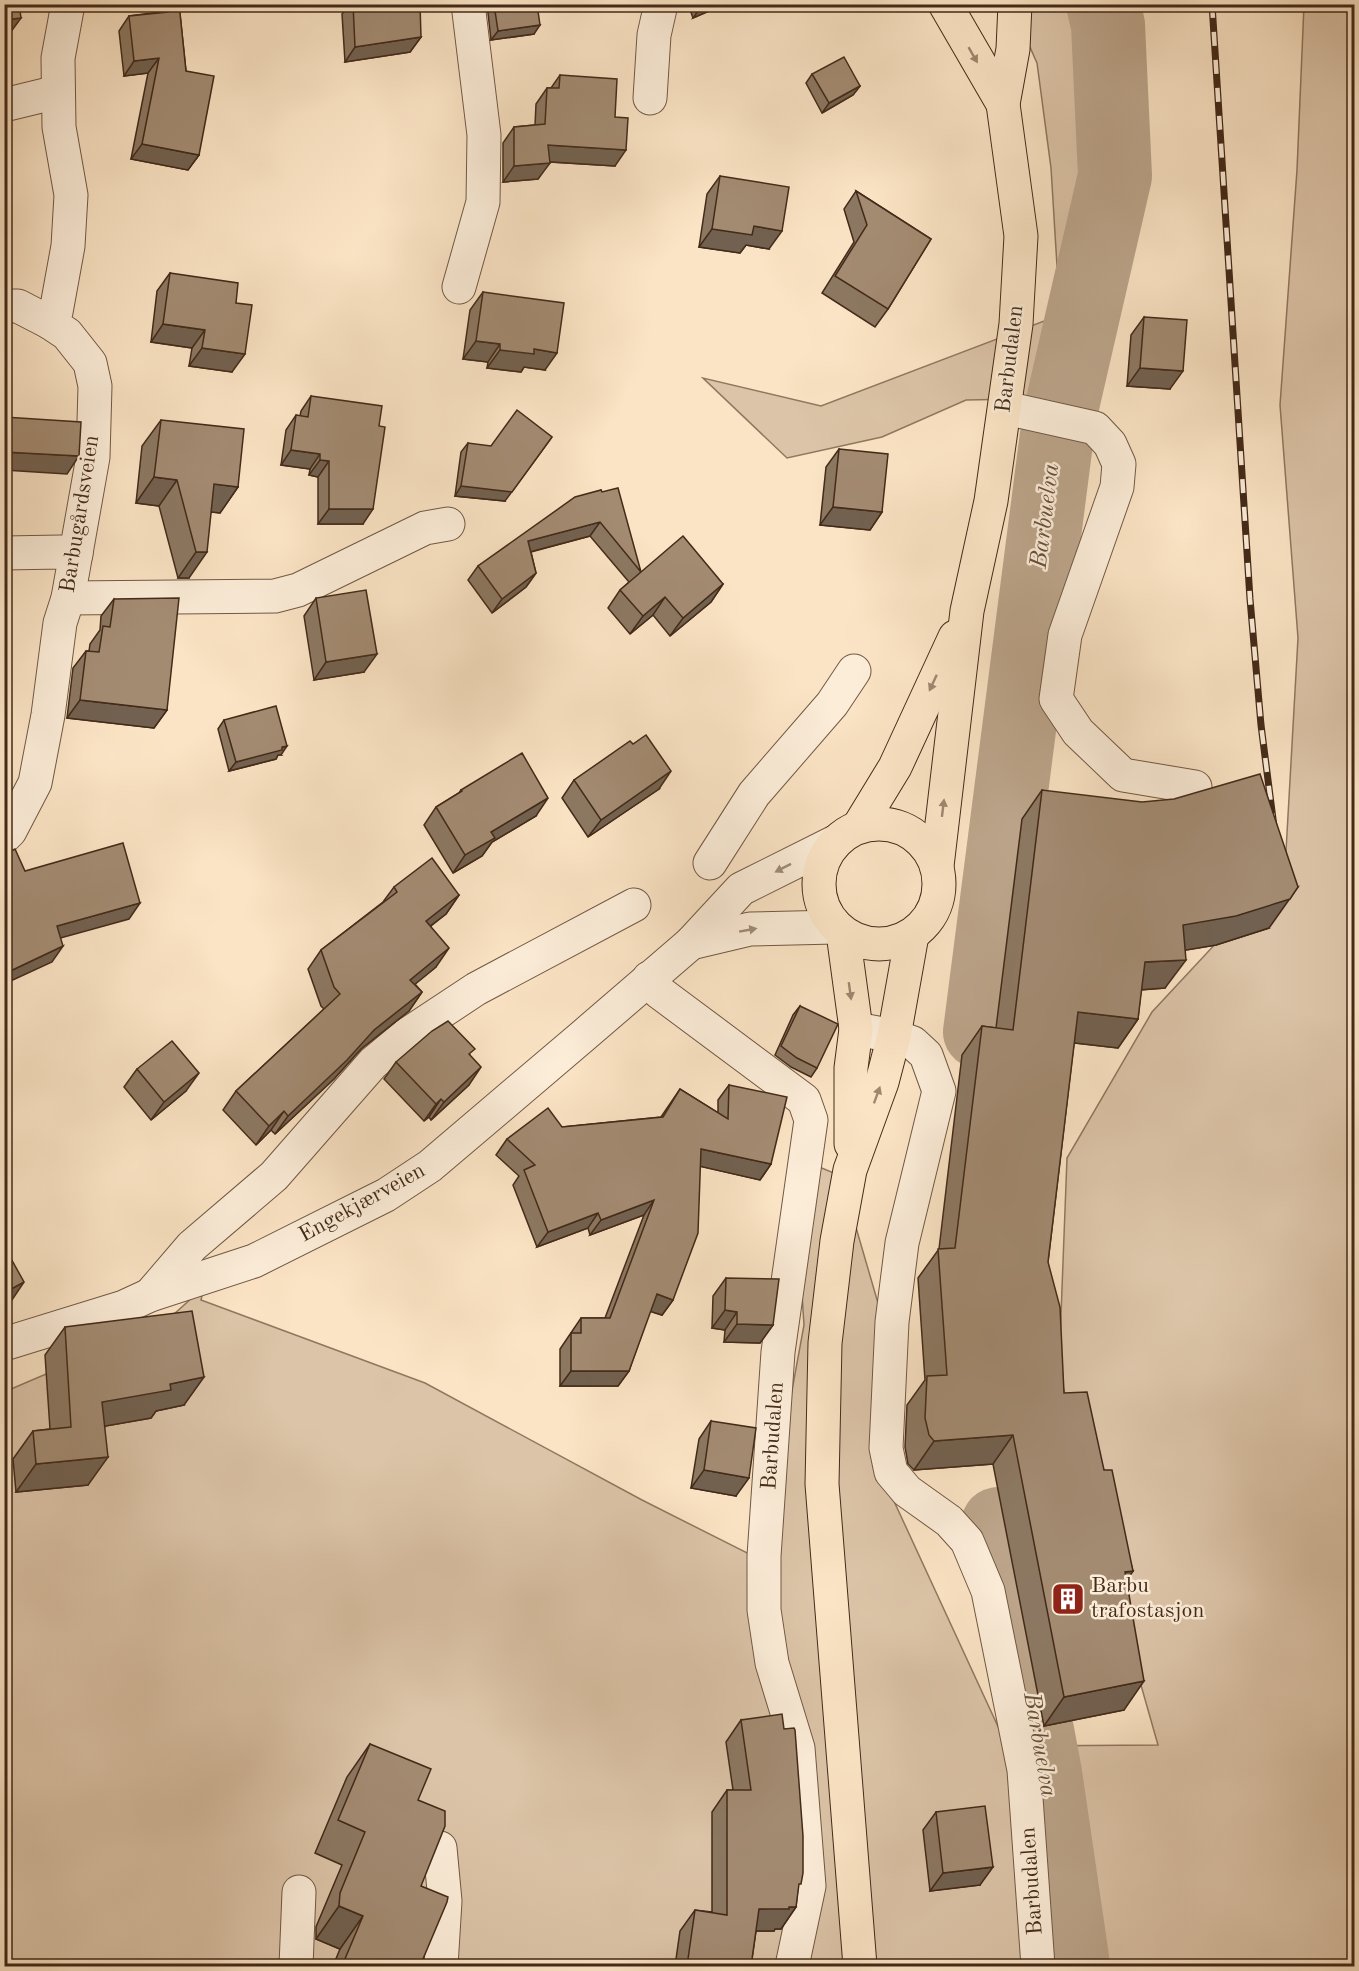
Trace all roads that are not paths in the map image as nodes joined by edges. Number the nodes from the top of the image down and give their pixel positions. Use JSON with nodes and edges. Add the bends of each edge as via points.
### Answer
{"nodes":[{"id":1,"x":68,"y":4,"type":"edge"},
{"id":2,"x":468,"y":4,"type":"edge"},
{"id":3,"x":661,"y":4,"type":"edge"},
{"id":4,"x":945,"y":4,"type":"edge"},
{"id":5,"x":1015,"y":4,"type":"edge"},
{"id":6,"x":58,"y":95,"type":"junction"},
{"id":7,"x":650,"y":98,"type":"dead end"},
{"id":8,"x":1003,"y":104,"type":"junction"},
{"id":9,"x":4,"y":105,"type":"edge"},
{"id":10,"x":459,"y":287,"type":"dead end"},
{"id":11,"x":4,"y":306,"type":"edge"},
{"id":12,"x":50,"y":322,"type":"junction"},
{"id":13,"x":1005,"y":408,"type":"junction"},
{"id":14,"x":448,"y":524,"type":"dead end"},
{"id":15,"x":4,"y":553,"type":"edge"},
{"id":16,"x":76,"y":554,"type":"junction"},
{"id":17,"x":68,"y":598,"type":"junction"},
{"id":18,"x":967,"y":611,"type":"junction"},
{"id":19,"x":854,"y":671,"type":"dead end"},
{"id":20,"x":1196,"y":787,"type":"dead end"},
{"id":21,"x":847,"y":834,"type":"junction"},
{"id":22,"x":4,"y":837,"type":"edge"},
{"id":23,"x":710,"y":863,"type":"dead end"},
{"id":24,"x":937,"y":866,"type":"junction"},
{"id":25,"x":634,"y":905,"type":"dead end"},
{"id":26,"x":839,"y":930,"type":"junction"},
{"id":27,"x":912,"y":935,"type":"junction"},
{"id":28,"x":691,"y":943,"type":"junction"},
{"id":29,"x":649,"y":978,"type":"junction"},
{"id":30,"x":856,"y":1029,"type":"junction"},
{"id":31,"x":894,"y":1036,"type":"junction"},
{"id":32,"x":850,"y":1170,"type":"junction"},
{"id":33,"x":150,"y":1295,"type":"junction"},
{"id":34,"x":4,"y":1344,"type":"edge"},
{"id":35,"x":440,"y":1848,"type":"edge"},
{"id":36,"x":299,"y":1892,"type":"dead end"},
{"id":37,"x":296,"y":1966,"type":"edge"},
{"id":38,"x":441,"y":1966,"type":"edge"},
{"id":39,"x":792,"y":1966,"type":"edge"},
{"id":40,"x":860,"y":1966,"type":"edge"},
{"id":41,"x":1038,"y":1966,"type":"edge"}],
"edges":[{"from":1,"to":6,"type":"street","via":[[58,58]]},
{"from":2,"to":10,"type":"street","via":[[484,135],[483,202]]},
{"from":3,"to":7,"type":"street","via":[[654,35]]},
{"from":4,"to":8,"type":"main road","name":"Barbudalen","one_way":true},
{"from":5,"to":8,"type":"main road","name":"Barbudalen"},
{"from":6,"to":9,"type":"street"},
{"from":6,"to":12,"type":"street","via":[[59,127],[71,195],[68,246],[56,312]]},
{"from":8,"to":13,"type":"main road","name":"Barbudalen","via":[[1021,236],[1016,324]]},
{"from":11,"to":12,"type":"street","name":"Barbugårdsveien","via":[[18,306]]},
{"from":12,"to":16,"type":"street","name":"Barbugårdsveien","via":[[67,334],[90,363],[95,386],[93,457]]},
{"from":13,"to":18,"type":"main road","name":"Barbudalen","via":[[991,501]]},
{"from":13,"to":20,"type":"street","via":[[1095,428],[1110,444],[1119,464],[1117,487],[1065,635],[1056,699],[1078,732],[1123,775]]},
{"from":14,"to":17,"type":"street","via":[[424,528],[298,590],[275,596]]},
{"from":15,"to":16,"type":"street"},
{"from":16,"to":17,"type":"street","name":"Barbugårdsveien"},
{"from":17,"to":22,"type":"street","name":"Barbugårdsveien","via":[[60,623],[35,783]]},
{"from":18,"to":21,"type":"main road","name":"Barbudalen","one_way":true,"via":[[895,767]]},
{"from":24,"to":18,"type":"main road","name":"Barbudalen","one_way":true},
{"from":19,"to":23,"type":"street","via":[[832,704],[754,794]]},
{"from":21,"to":24,"type":"main road","via":[[882,824],[906,830],[925,845]]},
{"from":21,"to":26,"type":"main road","via":[[822,861],[818,884],[822,907]]},
{"from":21,"to":28,"type":"street","name":"Engekjærveien","one_way":true,"via":[[741,889]]},
{"from":24,"to":27,"type":"main road","via":[[939,892],[930,917]]},
{"from":25,"to":33,"type":"street","via":[[476,988],[408,1034],[373,1064],[274,1176],[192,1246]]},
{"from":26,"to":27,"type":"main road","via":[[865,944],[890,944]]},
{"from":28,"to":26,"type":"street","name":"Engekjærveien","one_way":true,"via":[[750,929]]},
{"from":26,"to":30,"type":"main road","one_way":true},
{"from":27,"to":31,"type":"main road"},
{"from":28,"to":29,"type":"street","name":"Engekjærveien"},
{"from":29,"to":33,"type":"street","name":"Engekjærveien","via":[[439,1159],[386,1195],[254,1260]]},
{"from":29,"to":39,"type":"street","name":"Barbudalen","via":[[659,992],[804,1100],[811,1120],[778,1352],[764,1556],[765,1610],[772,1663],[798,1748],[808,1886]]},
{"from":30,"to":31,"type":"street","name":"Barbudalen"},
{"from":30,"to":32,"type":"main road","via":[[851,1068]]},
{"from":32,"to":31,"type":"main road","one_way":true},
{"from":31,"to":41,"type":"street","name":"Barbudalen","via":[[913,1043],[926,1055],[939,1092],[903,1243],[892,1322],[886,1448],[891,1472],[907,1491],[949,1521],[967,1541],[988,1591],[1024,1770]]},
{"from":32,"to":40,"type":"main road","via":[[825,1343],[822,1484]]},
{"from":33,"to":34,"type":"street","name":"Engekjærveien","via":[[124,1307]]},
{"from":35,"to":38,"type":"street","via":[[445,1901]]},
{"from":36,"to":37,"type":"street"}]}
